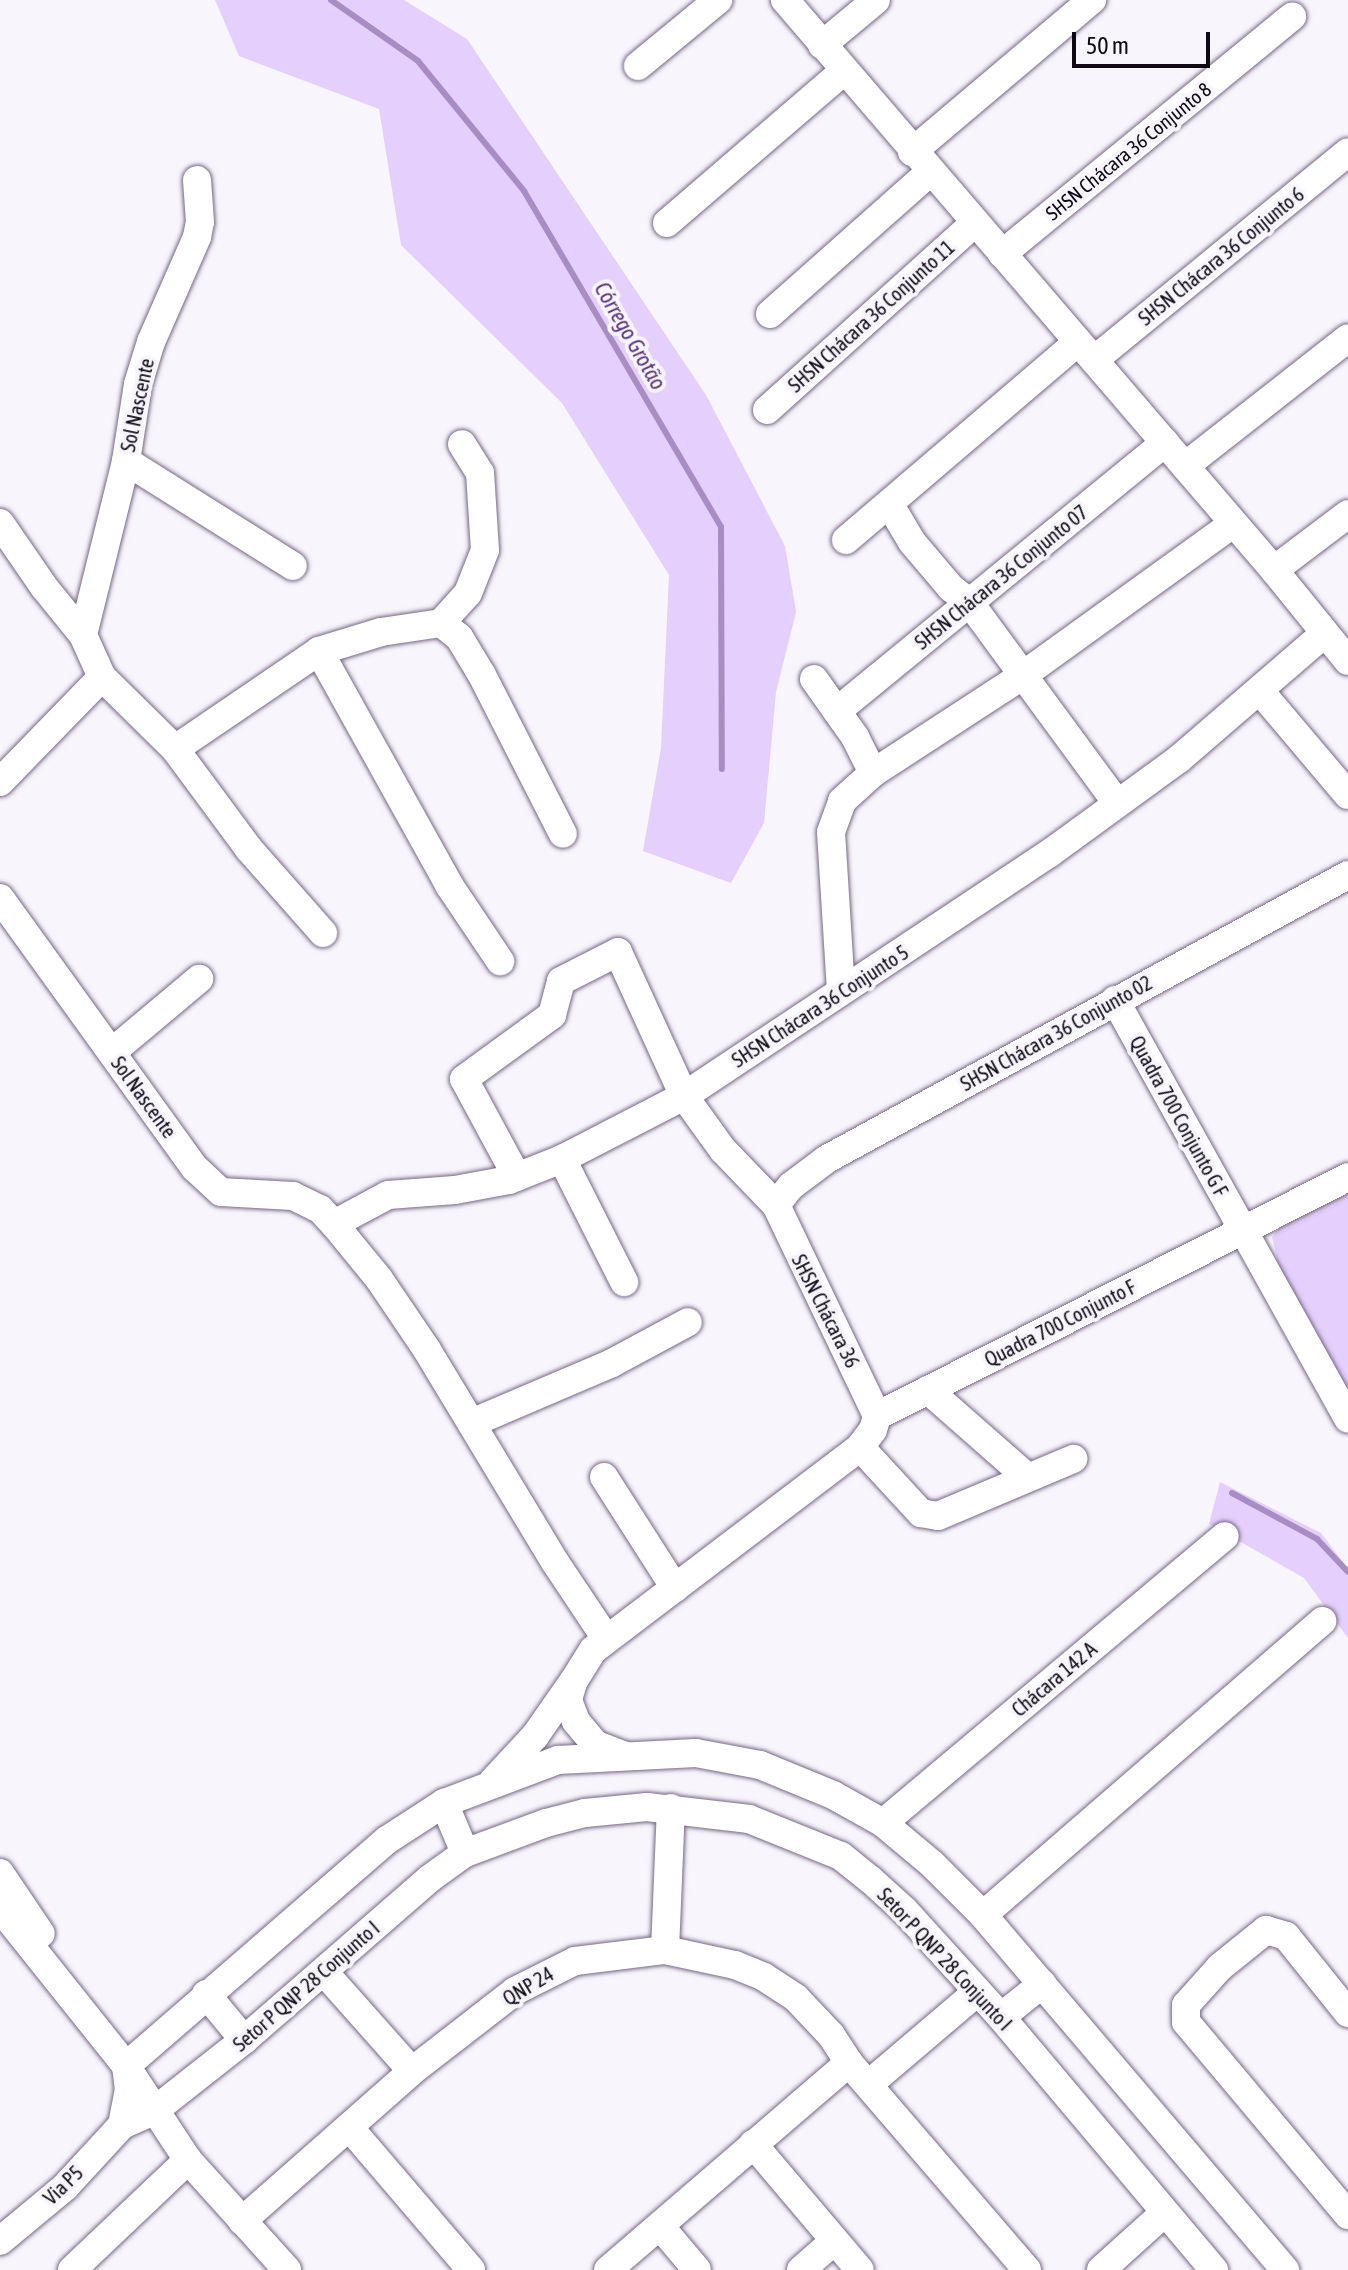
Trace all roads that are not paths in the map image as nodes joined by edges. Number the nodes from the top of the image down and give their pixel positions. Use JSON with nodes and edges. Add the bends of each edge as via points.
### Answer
{"nodes":[{"id":1,"x":718,"y":0,"type":"edge"},
{"id":2,"x":785,"y":0,"type":"edge"},
{"id":3,"x":876,"y":0,"type":"edge"},
{"id":4,"x":1092,"y":0,"type":"edge"},
{"id":5,"x":1292,"y":17,"type":"dead end"},
{"id":6,"x":822,"y":45,"type":"junction"},
{"id":7,"x":638,"y":66,"type":"dead end"},
{"id":8,"x":844,"y":71,"type":"junction"},
{"id":9,"x":1348,"y":152,"type":"edge"},
{"id":10,"x":921,"y":162,"type":"junction"},
{"id":11,"x":197,"y":180,"type":"dead end"},
{"id":12,"x":667,"y":223,"type":"dead end"},
{"id":13,"x":975,"y":223,"type":"junction"},
{"id":14,"x":1002,"y":254,"type":"junction"},
{"id":15,"x":770,"y":314,"type":"dead end"},
{"id":16,"x":1348,"y":338,"type":"edge"},
{"id":17,"x":1086,"y":351,"type":"junction"},
{"id":18,"x":767,"y":410,"type":"dead end"},
{"id":19,"x":1165,"y":443,"type":"junction"},
{"id":20,"x":462,"y":444,"type":"dead end"},
{"id":21,"x":126,"y":461,"type":"junction"},
{"id":22,"x":1185,"y":466,"type":"junction"},
{"id":23,"x":890,"y":505,"type":"junction"},
{"id":24,"x":1348,"y":514,"type":"edge"},
{"id":25,"x":0,"y":523,"type":"edge"},
{"id":26,"x":1233,"y":524,"type":"junction"},
{"id":27,"x":846,"y":540,"type":"dead end"},
{"id":28,"x":293,"y":566,"type":"dead end"},
{"id":29,"x":1274,"y":570,"type":"junction"},
{"id":30,"x":970,"y":603,"type":"junction"},
{"id":31,"x":441,"y":623,"type":"junction"},
{"id":32,"x":1324,"y":634,"type":"junction"},
{"id":33,"x":83,"y":635,"type":"junction"},
{"id":34,"x":319,"y":651,"type":"junction"},
{"id":35,"x":1348,"y":661,"type":"edge"},
{"id":36,"x":1022,"y":676,"type":"junction"},
{"id":37,"x":102,"y":677,"type":"junction"},
{"id":38,"x":814,"y":679,"type":"dead end"},
{"id":39,"x":1260,"y":691,"type":"junction"},
{"id":40,"x":837,"y":711,"type":"junction"},
{"id":41,"x":175,"y":749,"type":"junction"},
{"id":42,"x":3,"y":772,"type":"edge"},
{"id":43,"x":873,"y":773,"type":"junction"},
{"id":44,"x":1348,"y":795,"type":"edge"},
{"id":45,"x":1117,"y":803,"type":"junction"},
{"id":46,"x":563,"y":834,"type":"dead end"},
{"id":47,"x":1348,"y":875,"type":"edge"},
{"id":48,"x":0,"y":898,"type":"edge"},
{"id":49,"x":323,"y":933,"type":"dead end"},
{"id":50,"x":500,"y":961,"type":"dead end"},
{"id":51,"x":199,"y":979,"type":"dead end"},
{"id":52,"x":841,"y":991,"type":"junction"},
{"id":53,"x":1115,"y":1000,"type":"junction"},
{"id":54,"x":112,"y":1052,"type":"junction"},
{"id":55,"x":684,"y":1096,"type":"junction"},
{"id":56,"x":562,"y":1159,"type":"junction"},
{"id":57,"x":517,"y":1177,"type":"junction"},
{"id":58,"x":1348,"y":1177,"type":"edge"},
{"id":59,"x":776,"y":1205,"type":"junction"},
{"id":60,"x":334,"y":1224,"type":"junction"},
{"id":61,"x":1243,"y":1231,"type":"junction"},
{"id":62,"x":624,"y":1282,"type":"dead end"},
{"id":63,"x":688,"y":1322,"type":"dead end"},
{"id":64,"x":928,"y":1390,"type":"junction"},
{"id":65,"x":877,"y":1416,"type":"junction"},
{"id":66,"x":1348,"y":1419,"type":"edge"},
{"id":67,"x":474,"y":1422,"type":"junction"},
{"id":68,"x":860,"y":1447,"type":"junction"},
{"id":69,"x":1073,"y":1459,"type":"dead end"},
{"id":70,"x":604,"y":1477,"type":"dead end"},
{"id":71,"x":1027,"y":1477,"type":"junction"},
{"id":72,"x":1225,"y":1536,"type":"dead end"},
{"id":73,"x":675,"y":1588,"type":"junction"},
{"id":74,"x":1323,"y":1621,"type":"dead end"},
{"id":75,"x":605,"y":1637,"type":"junction"},
{"id":76,"x":573,"y":1682,"type":"junction"},
{"id":77,"x":624,"y":1755,"type":"junction"},
{"id":78,"x":491,"y":1784,"type":"junction"},
{"id":79,"x":444,"y":1803,"type":"junction"},
{"id":80,"x":671,"y":1808,"type":"junction"},
{"id":81,"x":883,"y":1823,"type":"junction"},
{"id":82,"x":465,"y":1853,"type":"junction"},
{"id":83,"x":0,"y":1873,"type":"edge"},
{"id":84,"x":0,"y":1908,"type":"edge"},
{"id":85,"x":983,"y":1915,"type":"junction"},
{"id":86,"x":665,"y":1950,"type":"junction"},
{"id":87,"x":324,"y":1972,"type":"junction"},
{"id":88,"x":1042,"y":1984,"type":"junction"},
{"id":89,"x":64,"y":1985,"type":"junction"},
{"id":90,"x":977,"y":1992,"type":"junction"},
{"id":91,"x":206,"y":1994,"type":"junction"},
{"id":92,"x":1348,"y":2013,"type":"edge"},
{"id":93,"x":1001,"y":2017,"type":"junction"},
{"id":94,"x":244,"y":2040,"type":"junction"},
{"id":95,"x":849,"y":2063,"type":"junction"},
{"id":96,"x":126,"y":2066,"type":"junction"},
{"id":97,"x":412,"y":2071,"type":"junction"},
{"id":98,"x":869,"y":2084,"type":"junction"},
{"id":99,"x":155,"y":2110,"type":"junction"},
{"id":100,"x":122,"y":2125,"type":"junction"},
{"id":101,"x":349,"y":2127,"type":"junction"},
{"id":102,"x":753,"y":2144,"type":"junction"},
{"id":103,"x":188,"y":2160,"type":"junction"},
{"id":104,"x":1164,"y":2213,"type":"junction"},
{"id":105,"x":1348,"y":2215,"type":"edge"},
{"id":106,"x":242,"y":2221,"type":"junction"},
{"id":107,"x":660,"y":2226,"type":"junction"},
{"id":108,"x":0,"y":2241,"type":"edge"},
{"id":109,"x":834,"y":2241,"type":"junction"},
{"id":110,"x":72,"y":2270,"type":"edge"},
{"id":111,"x":287,"y":2270,"type":"edge"},
{"id":112,"x":471,"y":2270,"type":"edge"},
{"id":113,"x":608,"y":2270,"type":"edge"},
{"id":114,"x":697,"y":2270,"type":"edge"},
{"id":115,"x":801,"y":2270,"type":"edge"},
{"id":116,"x":860,"y":2270,"type":"edge"},
{"id":117,"x":1027,"y":2270,"type":"edge"},
{"id":118,"x":1101,"y":2270,"type":"edge"},
{"id":119,"x":1214,"y":2270,"type":"edge"},
{"id":120,"x":1285,"y":2270,"type":"edge"}],
"edges":[{"from":1,"to":7,"type":"street"},
{"from":2,"to":6,"type":"street"},
{"from":3,"to":6,"type":"street"},
{"from":4,"to":10,"type":"street"},
{"from":5,"to":14,"type":"street","name":"SHSN Chácara 36 Conjunto 8"},
{"from":6,"to":8,"type":"street"},
{"from":8,"to":10,"type":"street"},
{"from":8,"to":12,"type":"street"},
{"from":9,"to":17,"type":"street","name":"SHSN Chácara 36 Conjunto 6"},
{"from":10,"to":13,"type":"street"},
{"from":10,"to":15,"type":"street"},
{"from":11,"to":21,"type":"street","name":"Sol Nascente","via":[[197,237],[151,342],[138,384]]},
{"from":13,"to":14,"type":"street"},
{"from":13,"to":18,"type":"street","name":"SHSN Chácara 36 Conjunto 11"},
{"from":14,"to":17,"type":"street"},
{"from":16,"to":22,"type":"street"},
{"from":17,"to":19,"type":"street"},
{"from":17,"to":23,"type":"street","name":"SHSN Chácara 36 Conjunto 6"},
{"from":19,"to":22,"type":"street"},
{"from":19,"to":30,"type":"street","name":"SHSN Chácara 36 Conjunto 07"},
{"from":20,"to":31,"type":"street","via":[[480,473],[485,550],[468,593]]},
{"from":21,"to":28,"type":"street"},
{"from":21,"to":33,"type":"street","name":"Sol Nascente"},
{"from":22,"to":26,"type":"street"},
{"from":23,"to":27,"type":"street","name":"SHSN Chácara 36 Conjunto 6"},
{"from":23,"to":30,"type":"street","via":[[912,542]]},
{"from":24,"to":29,"type":"street"},
{"from":25,"to":33,"type":"street"},
{"from":26,"to":29,"type":"street"},
{"from":26,"to":36,"type":"street"},
{"from":29,"to":32,"type":"street"},
{"from":30,"to":36,"type":"street"},
{"from":30,"to":40,"type":"street","name":"SHSN Chácara 36 Conjunto 07"},
{"from":31,"to":34,"type":"street","via":[[381,632]]},
{"from":31,"to":46,"type":"street","via":[[459,637],[482,675]]},
{"from":32,"to":35,"type":"street"},
{"from":32,"to":39,"type":"street","name":"SHSN Chácara 36 Conjunto 5"},
{"from":33,"to":37,"type":"street"},
{"from":34,"to":41,"type":"street"},
{"from":34,"to":50,"type":"street","via":[[449,885]]},
{"from":36,"to":43,"type":"street"},
{"from":36,"to":45,"type":"street"},
{"from":37,"to":41,"type":"street"},
{"from":37,"to":42,"type":"street"},
{"from":38,"to":40,"type":"street"},
{"from":39,"to":44,"type":"street"},
{"from":39,"to":45,"type":"street","name":"SHSN Chácara 36 Conjunto 5"},
{"from":40,"to":43,"type":"street"},
{"from":41,"to":49,"type":"street","via":[[249,849]]},
{"from":43,"to":52,"type":"street","via":[[842,801],[831,832]]},
{"from":45,"to":52,"type":"street","name":"SHSN Chácara 36 Conjunto 5"},
{"from":47,"to":53,"type":"street","name":"SHSN Chácara 36 Conjunto 02"},
{"from":48,"to":54,"type":"street","name":"Sol Nascente"},
{"from":51,"to":54,"type":"street"},
{"from":52,"to":55,"type":"street","name":"SHSN Chácara 36 Conjunto 5"},
{"from":53,"to":59,"type":"street","name":"SHSN Chácara 36 Conjunto 02","via":[[827,1159],[791,1186]]},
{"from":53,"to":61,"type":"street","name":"Quadra 700 Conjunto G F"},
{"from":54,"to":60,"type":"street","name":"Sol Nascente","via":[[195,1168],[221,1192],[293,1196],[320,1209]]},
{"from":55,"to":56,"type":"street","name":"SHSN Chácara 36 Conjunto 5"},
{"from":55,"to":57,"type":"street","name":"SHSN Chácara 36","via":[[618,952],[561,981],[552,1015],[464,1079]]},
{"from":55,"to":59,"type":"street","name":"SHSN Chácara 36","via":[[723,1150]]},
{"from":56,"to":57,"type":"street","name":"SHSN Chácara 36 Conjunto 5"},
{"from":56,"to":62,"type":"street"},
{"from":57,"to":60,"type":"street","name":"SHSN Chácara 36 Conjunto 5","via":[[388,1195]]},
{"from":58,"to":61,"type":"street","name":"Quadra 700 Conjunto F"},
{"from":59,"to":65,"type":"street","name":"SHSN Chácara 36"},
{"from":60,"to":67,"type":"street","name":"Sol Nascente","via":[[379,1279]]},
{"from":61,"to":64,"type":"street","name":"Quadra 700 Conjunto F"},
{"from":61,"to":66,"type":"street","name":"Quadra 700 Conjunto G F"},
{"from":63,"to":67,"type":"street","via":[[612,1363]]},
{"from":64,"to":65,"type":"street","name":"Quadra 700 Conjunto F"},
{"from":64,"to":71,"type":"street"},
{"from":65,"to":68,"type":"street"},
{"from":67,"to":75,"type":"street","name":"Sol Nascente"},
{"from":68,"to":71,"type":"street","via":[[921,1513],[938,1516]]},
{"from":68,"to":73,"type":"street"},
{"from":69,"to":71,"type":"street"},
{"from":70,"to":73,"type":"street"},
{"from":72,"to":81,"type":"street","name":"Chácara 142 A"},
{"from":73,"to":75,"type":"street"},
{"from":74,"to":85,"type":"street"},
{"from":75,"to":76,"type":"street"},
{"from":76,"to":77,"type":"street","via":[[568,1700],[576,1721],[595,1744]]},
{"from":76,"to":78,"type":"street","via":[[535,1736]]},
{"from":77,"to":78,"type":"street","via":[[558,1760]]},
{"from":77,"to":81,"type":"street","via":[[696,1753],[760,1765],[833,1795]]},
{"from":78,"to":79,"type":"street"},
{"from":79,"to":82,"type":"street"},
{"from":79,"to":91,"type":"street","via":[[387,1840]]},
{"from":80,"to":82,"type":"street","name":"Setor P QNP 28 Conjunto I","via":[[585,1813]]},
{"from":80,"to":86,"type":"street"},
{"from":80,"to":90,"type":"street","name":"Setor P QNP 28 Conjunto I","via":[[749,1819],[841,1856],[904,1910]]},
{"from":81,"to":85,"type":"street"},
{"from":82,"to":87,"type":"street","name":"Setor P QNP 28 Conjunto I"},
{"from":83,"to":89,"type":"street","via":[[36,1924]]},
{"from":84,"to":89,"type":"street"},
{"from":85,"to":88,"type":"street"},
{"from":86,"to":95,"type":"street","name":"QNP 24","via":[[764,1977],[796,1998]]},
{"from":86,"to":97,"type":"street","name":"QNP 24","via":[[575,1961],[544,1974]]},
{"from":87,"to":94,"type":"street","name":"Setor P QNP 28 Conjunto I"},
{"from":87,"to":97,"type":"street"},
{"from":88,"to":93,"type":"street"},
{"from":88,"to":120,"type":"street"},
{"from":89,"to":96,"type":"street"},
{"from":90,"to":93,"type":"street","name":"Setor P QNP 28 Conjunto I"},
{"from":90,"to":98,"type":"street"},
{"from":91,"to":94,"type":"street"},
{"from":91,"to":96,"type":"street"},
{"from":92,"to":105,"type":"street","via":[[1286,1936],[1266,1930],[1220,1967],[1186,2005],[1186,2022]]},
{"from":93,"to":104,"type":"street","name":"Setor P QNP 28 Conjunto I"},
{"from":94,"to":99,"type":"street","name":"Setor P QNP 28 Conjunto I"},
{"from":95,"to":98,"type":"street","name":"QNP 24"},
{"from":95,"to":102,"type":"street"},
{"from":96,"to":99,"type":"street"},
{"from":96,"to":100,"type":"street","via":[[129,2090]]},
{"from":97,"to":101,"type":"street","name":"QNP 24"},
{"from":98,"to":117,"type":"street","name":"QNP 24"},
{"from":99,"to":100,"type":"street","name":"Via P5"},
{"from":99,"to":103,"type":"street"},
{"from":100,"to":108,"type":"street","name":"Via P5","via":[[65,2187]]},
{"from":101,"to":106,"type":"street","name":"QNP 24"},
{"from":101,"to":112,"type":"street"},
{"from":102,"to":107,"type":"street"},
{"from":102,"to":109,"type":"street"},
{"from":103,"to":106,"type":"street"},
{"from":103,"to":110,"type":"street"},
{"from":104,"to":118,"type":"street"},
{"from":104,"to":119,"type":"street","name":"Setor P QNP 28 Conjunto I"},
{"from":106,"to":111,"type":"street"},
{"from":107,"to":113,"type":"street"},
{"from":107,"to":114,"type":"street"},
{"from":109,"to":115,"type":"street"},
{"from":109,"to":116,"type":"street"}]}
